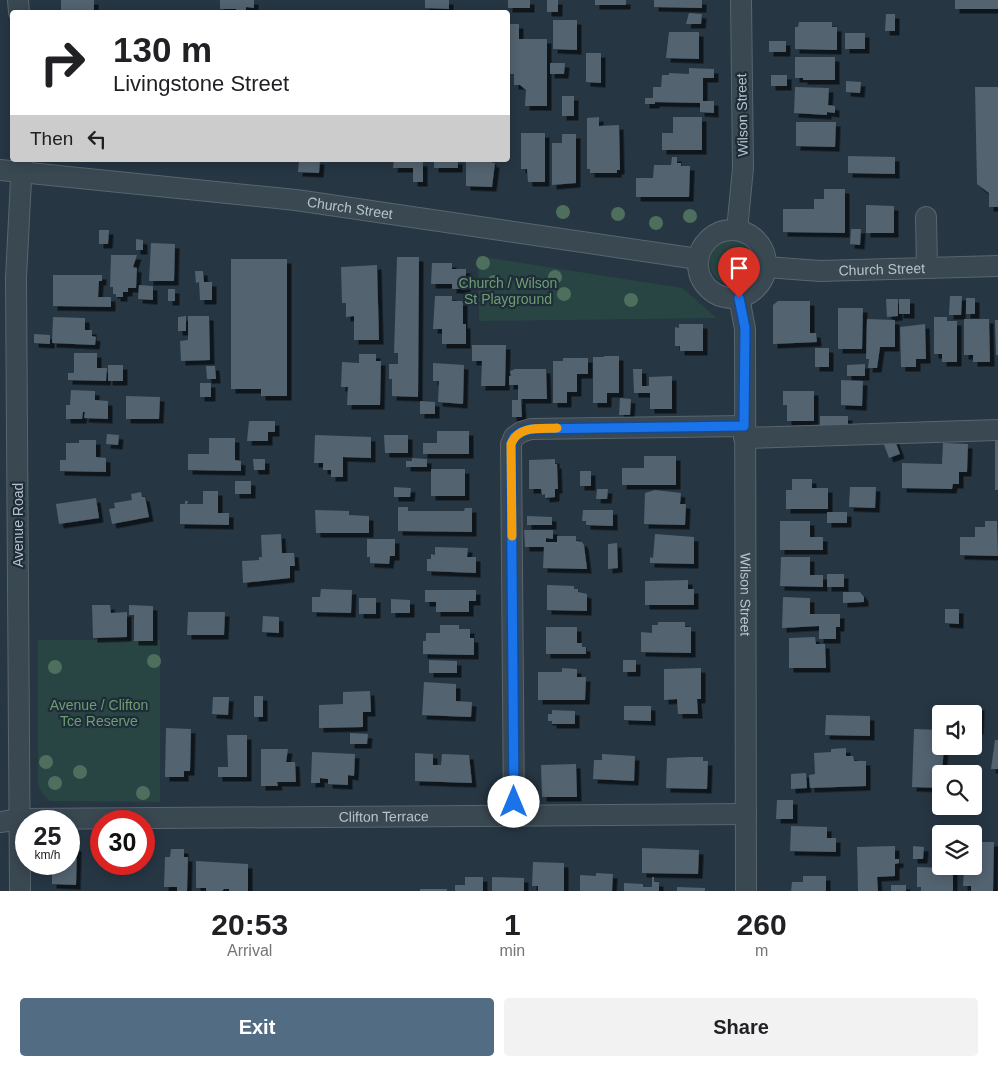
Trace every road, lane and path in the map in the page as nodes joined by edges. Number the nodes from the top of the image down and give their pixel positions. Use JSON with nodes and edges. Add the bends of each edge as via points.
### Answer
{"nodes":[{"id":1,"x":741,"y":0,"type":"edge"},
{"id":2,"x":21,"y":166,"type":"edge"},
{"id":3,"x":0,"y":170,"type":"edge"},
{"id":4,"x":926,"y":217,"type":"dead end"},
{"id":5,"x":737,"y":230,"type":"junction"},
{"id":6,"x":698,"y":259,"type":"junction"},
{"id":7,"x":998,"y":266,"type":"edge"},
{"id":8,"x":766,"y":267,"type":"junction"},
{"id":9,"x":926,"y":267,"type":"junction"},
{"id":10,"x":739,"y":298,"type":"junction"},
{"id":11,"x":8,"y":370,"type":"edge"},
{"id":12,"x":998,"y":430,"type":"edge"},
{"id":13,"x":744,"y":432,"type":"junction"},
{"id":14,"x":20,"y":810,"type":"edge"},
{"id":15,"x":746,"y":814,"type":"junction"},
{"id":16,"x":514,"y":816,"type":"junction"},
{"id":17,"x":80,"y":819,"type":"edge"},
{"id":18,"x":15,"y":820,"type":"edge"},
{"id":19,"x":0,"y":822,"type":"edge"},
{"id":20,"x":20,"y":875,"type":"edge"},
{"id":21,"x":20,"y":891,"type":"edge"},
{"id":22,"x":746,"y":891,"type":"edge"}],
"edges":[{"from":1,"to":5,"type":"street","name":"Wilson Street","via":[[742,168]]},
{"from":2,"to":3,"type":"street","name":"Church Street"},
{"from":2,"to":6,"type":"street","name":"Church Street","via":[[296,200]]},
{"from":2,"to":11,"type":"street","name":"Avenue Road"},
{"from":4,"to":9,"type":"street"},
{"from":5,"to":6,"type":"street","via":[[716,233],[707,240]]},
{"from":5,"to":8,"type":"street","via":[[746,232],[759,243],[764,250]]},
{"from":6,"to":10,"type":"street","via":[[698,270],[708,289],[718,295]]},
{"from":7,"to":9,"type":"street","name":"Church Street"},
{"from":8,"to":9,"type":"street","name":"Church Street","via":[[820,271]]},
{"from":8,"to":10,"type":"street","via":[[758,287]]},
{"from":10,"to":13,"type":"street","name":"Wilson Street","via":[[745,328]]},
{"from":11,"to":14,"type":"street","name":"Avenue Road"},
{"from":12,"to":13,"type":"street"},
{"from":13,"to":15,"type":"street","name":"Wilson Street"},
{"from":13,"to":16,"type":"street","via":[[531,429],[514,437],[511,444]]},
{"from":15,"to":16,"type":"street","name":"Clifton Terrace"},
{"from":15,"to":22,"type":"street","name":"Wilson Street"},
{"from":16,"to":17,"type":"street","name":"Clifton Terrace"},
{"from":18,"to":19,"type":"street","name":"Clifton Terrace"},
{"from":20,"to":21,"type":"street","name":"Avenue Road"}]}
